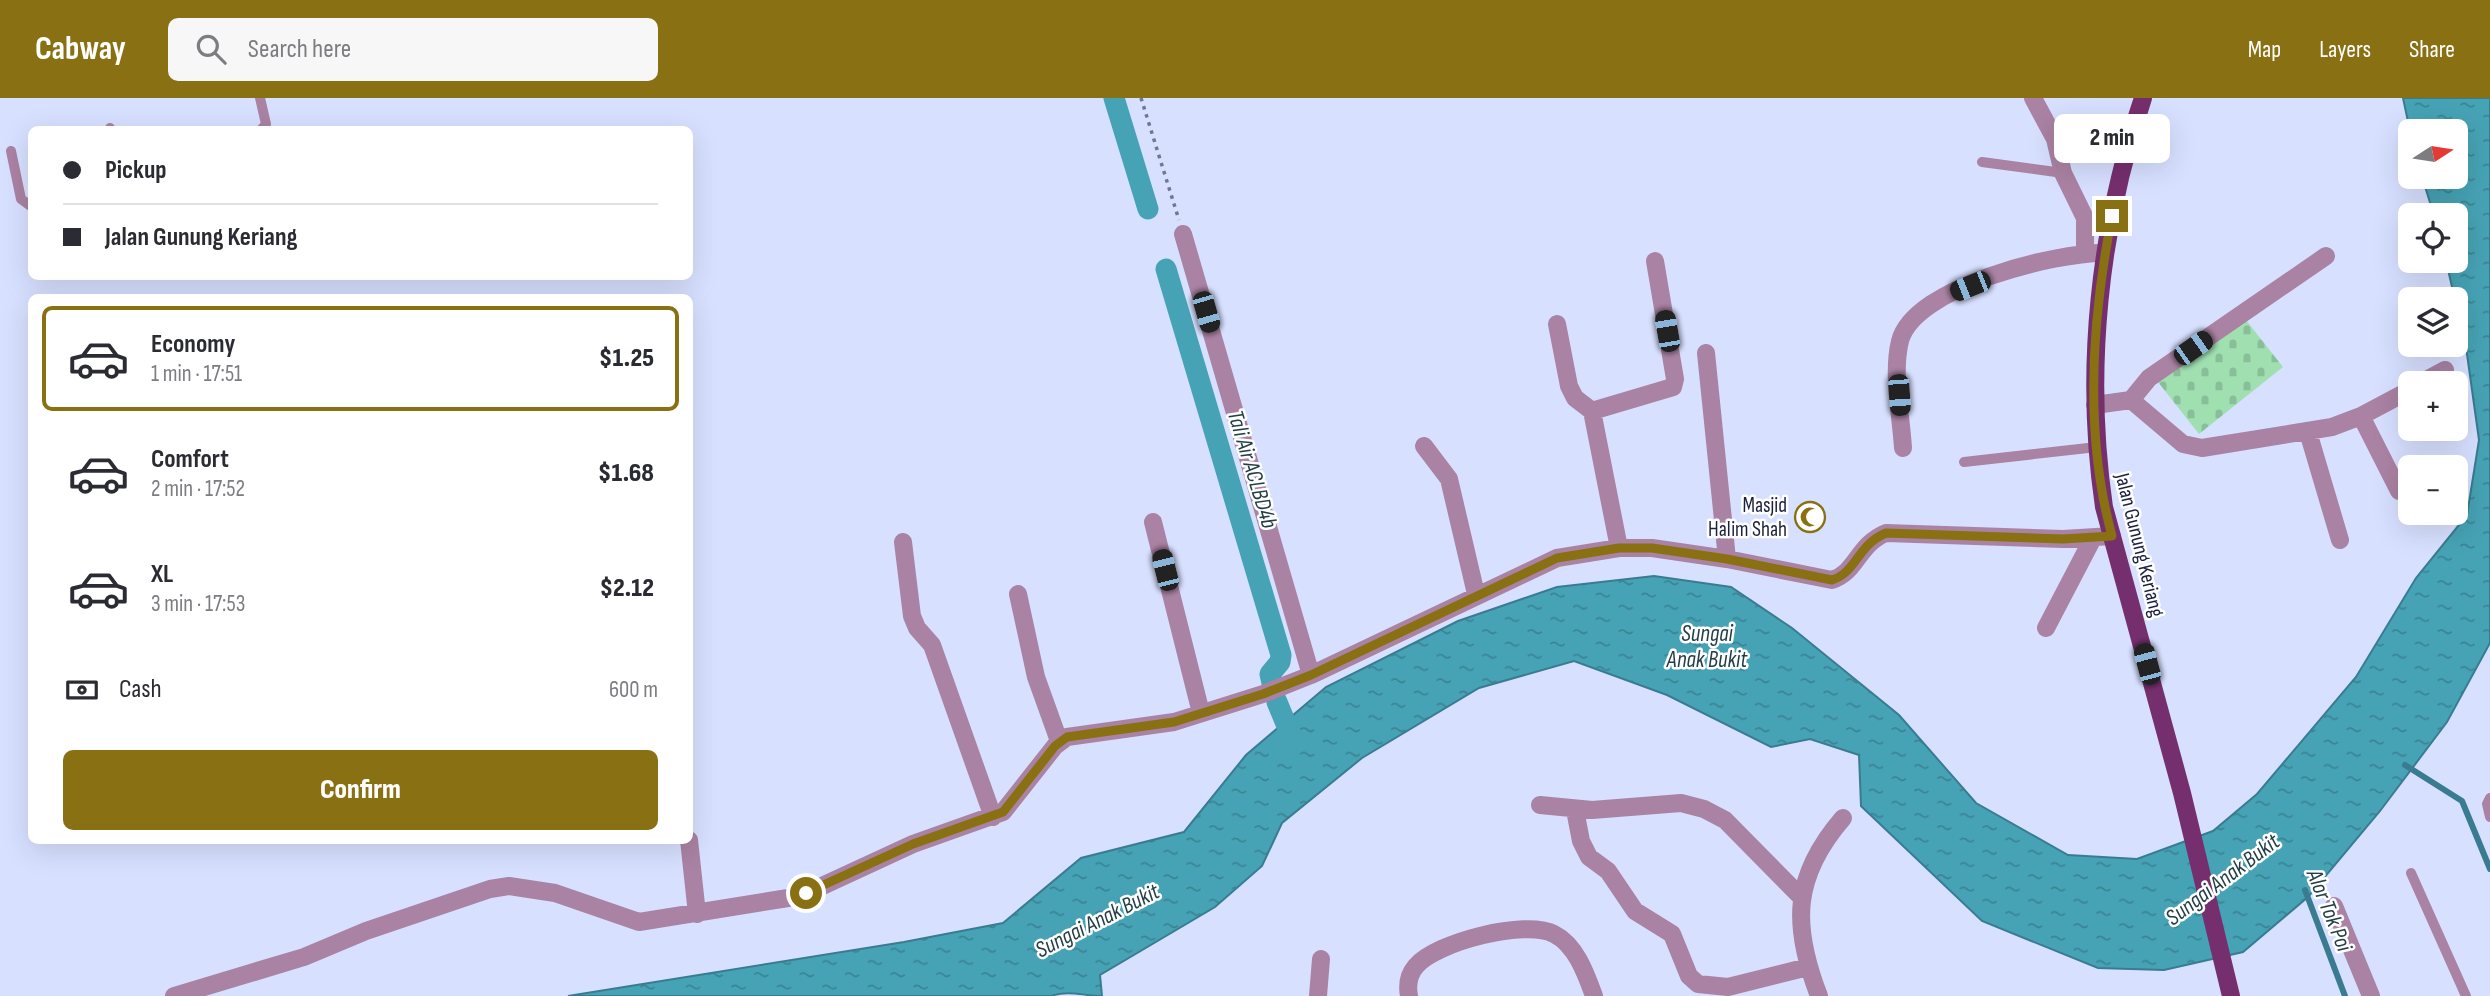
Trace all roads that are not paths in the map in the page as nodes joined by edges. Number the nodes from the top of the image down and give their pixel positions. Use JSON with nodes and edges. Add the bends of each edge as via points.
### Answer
{"nodes":[{"id":1,"x":260,"y":98,"type":"edge"},
{"id":2,"x":2033,"y":98,"type":"edge"},
{"id":3,"x":2143,"y":98,"type":"edge"},
{"id":4,"x":264,"y":126,"type":"edge"},
{"id":5,"x":11,"y":150,"type":"dead end"},
{"id":6,"x":1982,"y":162,"type":"dead end"},
{"id":7,"x":2063,"y":173,"type":"junction"},
{"id":8,"x":28,"y":204,"type":"edge"},
{"id":9,"x":1183,"y":234,"type":"road end"},
{"id":10,"x":2085,"y":253,"type":"junction"},
{"id":11,"x":2105,"y":253,"type":"junction"},
{"id":12,"x":2326,"y":256,"type":"dead end"},
{"id":13,"x":1656,"y":261,"type":"dead end"},
{"id":14,"x":1558,"y":324,"type":"dead end"},
{"id":15,"x":1706,"y":353,"type":"dead end"},
{"id":16,"x":2398,"y":396,"type":"edge"},
{"id":17,"x":2131,"y":400,"type":"junction"},
{"id":18,"x":2095,"y":405,"type":"junction"},
{"id":19,"x":1592,"y":411,"type":"junction"},
{"id":20,"x":2361,"y":416,"type":"junction"},
{"id":21,"x":2308,"y":432,"type":"junction"},
{"id":22,"x":1424,"y":446,"type":"dead end"},
{"id":23,"x":2097,"y":447,"type":"junction"},
{"id":24,"x":1903,"y":448,"type":"dead end"},
{"id":25,"x":1964,"y":462,"type":"dead end"},
{"id":26,"x":2398,"y":489,"type":"edge"},
{"id":27,"x":1153,"y":522,"type":"dead end"},
{"id":28,"x":2103,"y":537,"type":"junction"},
{"id":29,"x":2340,"y":540,"type":"dead end"},
{"id":30,"x":903,"y":542,"type":"dead end"},
{"id":31,"x":1619,"y":548,"type":"junction"},
{"id":32,"x":1727,"y":559,"type":"junction"},
{"id":33,"x":1018,"y":594,"type":"dead end"},
{"id":34,"x":1476,"y":594,"type":"junction"},
{"id":35,"x":2046,"y":628,"type":"dead end"},
{"id":36,"x":1311,"y":675,"type":"junction"},
{"id":37,"x":1201,"y":713,"type":"junction"},
{"id":38,"x":1059,"y":741,"type":"junction"},
{"id":39,"x":2490,"y":798,"type":"edge"},
{"id":40,"x":1540,"y":805,"type":"dead end"},
{"id":41,"x":1575,"y":810,"type":"junction"},
{"id":42,"x":993,"y":817,"type":"junction"},
{"id":43,"x":2490,"y":817,"type":"edge"},
{"id":44,"x":1843,"y":818,"type":"dead end"},
{"id":45,"x":689,"y":844,"type":"edge"},
{"id":46,"x":2411,"y":873,"type":"dead end"},
{"id":47,"x":1801,"y":897,"type":"junction"},
{"id":48,"x":2334,"y":906,"type":"dead end"},
{"id":49,"x":697,"y":914,"type":"junction"},
{"id":50,"x":1321,"y":959,"type":"dead end"},
{"id":51,"x":1808,"y":967,"type":"junction"},
{"id":52,"x":174,"y":996,"type":"edge"},
{"id":53,"x":1318,"y":996,"type":"edge"},
{"id":54,"x":1409,"y":996,"type":"edge"},
{"id":55,"x":1594,"y":996,"type":"edge"},
{"id":56,"x":1819,"y":996,"type":"edge"},
{"id":57,"x":2231,"y":996,"type":"edge"},
{"id":58,"x":2371,"y":996,"type":"edge"},
{"id":59,"x":2466,"y":996,"type":"edge"}],
"edges":[{"from":1,"to":4,"type":"lane"},
{"from":2,"to":7,"type":"street","via":[[2055,139]]},
{"from":3,"to":11,"type":"main road","name":"Jalan Gunung Keriang","via":[[2126,148]]},
{"from":5,"to":8,"type":"lane","via":[[21,199]]},
{"from":6,"to":7,"type":"lane"},
{"from":7,"to":10,"type":"street","via":[[2085,218]]},
{"from":9,"to":36,"type":"street"},
{"from":10,"to":11,"type":"street"},
{"from":10,"to":24,"type":"street","via":[[2014,268],[1948,295],[1928,306],[1911,324],[1901,339],[1898,368]]},
{"from":11,"to":18,"type":"main road","name":"Jalan Gunung Keriang"},
{"from":12,"to":17,"type":"street","via":[[2149,377]]},
{"from":13,"to":19,"type":"street","via":[[1673,387]]},
{"from":14,"to":19,"type":"street","via":[[1569,386],[1575,398]]},
{"from":15,"to":32,"type":"street"},
{"from":16,"to":20,"type":"street"},
{"from":17,"to":18,"type":"street"},
{"from":17,"to":21,"type":"street","via":[[2193,447]]},
{"from":18,"to":23,"type":"main road","name":"Jalan Gunung Keriang"},
{"from":19,"to":31,"type":"street"},
{"from":20,"to":21,"type":"street"},
{"from":20,"to":26,"type":"street"},
{"from":21,"to":29,"type":"street"},
{"from":22,"to":34,"type":"street","via":[[1449,479]]},
{"from":23,"to":25,"type":"lane"},
{"from":23,"to":28,"type":"main road","name":"Jalan Gunung Keriang"},
{"from":27,"to":37,"type":"street"},
{"from":28,"to":32,"type":"street","via":[[1886,533],[1868,542],[1848,571],[1832,580]]},
{"from":28,"to":35,"type":"street"},
{"from":28,"to":57,"type":"main road","name":"Jalan Gunung Keriang","via":[[2182,793]]},
{"from":30,"to":42,"type":"street","via":[[914,623],[932,645]]},
{"from":31,"to":32,"type":"street"},
{"from":31,"to":34,"type":"street","via":[[1557,558]]},
{"from":33,"to":38,"type":"street","via":[[1036,677]]},
{"from":34,"to":36,"type":"street"},
{"from":36,"to":37,"type":"street"},
{"from":37,"to":38,"type":"street","via":[[1174,722]]},
{"from":38,"to":42,"type":"street","via":[[1003,812]]},
{"from":39,"to":43,"type":"lane"},
{"from":40,"to":41,"type":"street"},
{"from":41,"to":47,"type":"street","via":[[1656,803],[1704,809],[1725,820]]},
{"from":41,"to":51,"type":"street","via":[[1588,857],[1608,871],[1634,911],[1672,934],[1689,976],[1698,984],[1728,987]]},
{"from":42,"to":49,"type":"street","via":[[913,844],[806,893]]},
{"from":44,"to":47,"type":"street","via":[[1829,834]]},
{"from":45,"to":49,"type":"street"},
{"from":46,"to":59,"type":"lane"},
{"from":47,"to":51,"type":"street","via":[[1799,926]]},
{"from":48,"to":58,"type":"street"},
{"from":49,"to":52,"type":"street","via":[[639,922],[555,893],[509,886],[379,927],[304,957]]},
{"from":50,"to":53,"type":"street"},
{"from":51,"to":56,"type":"street"},
{"from":54,"to":55,"type":"street","via":[[1410,974],[1425,958],[1464,941],[1517,928],[1540,929],[1564,940]]}]}
